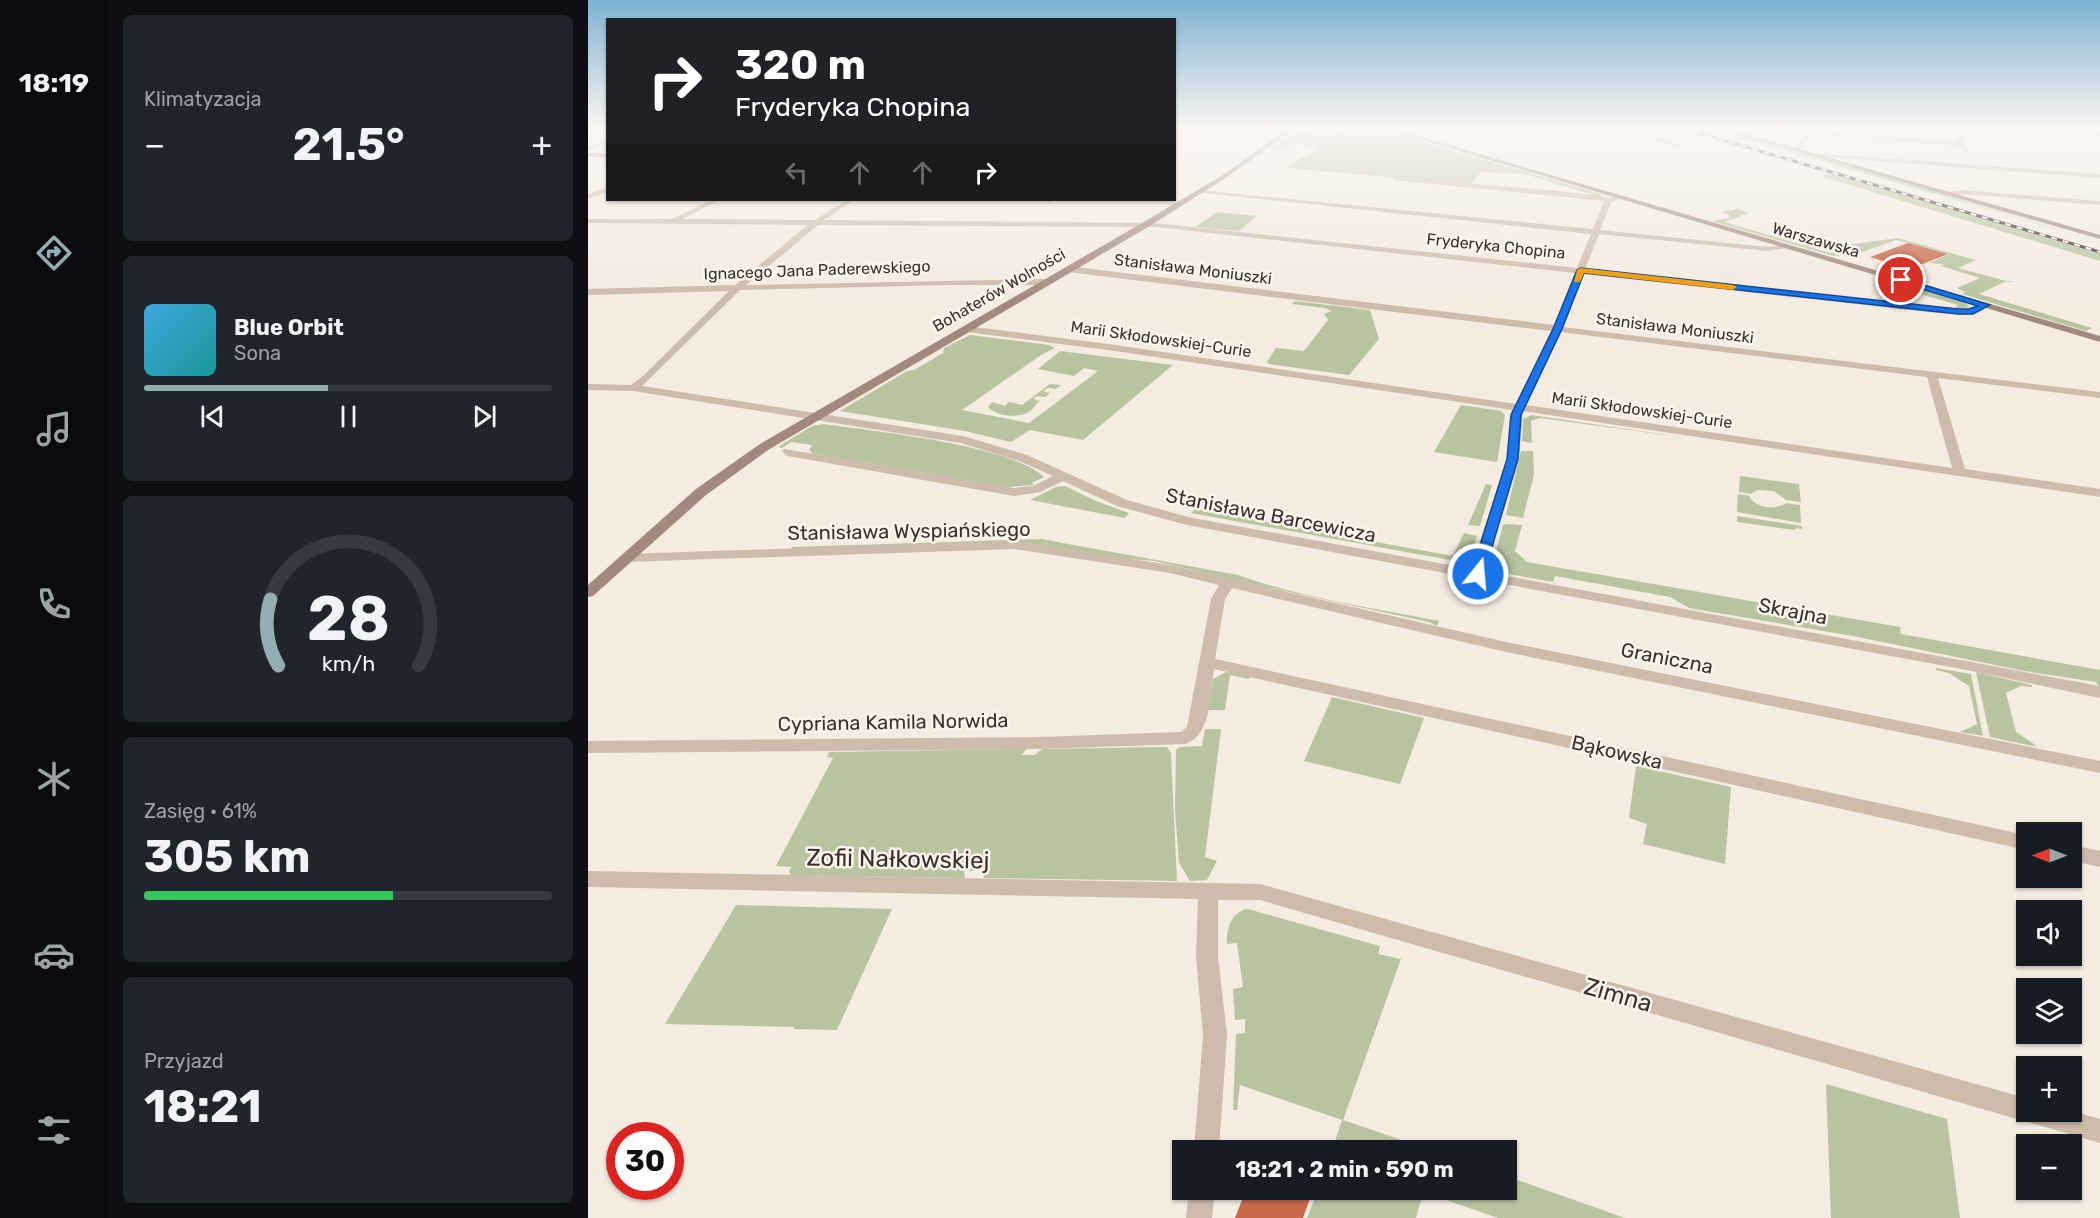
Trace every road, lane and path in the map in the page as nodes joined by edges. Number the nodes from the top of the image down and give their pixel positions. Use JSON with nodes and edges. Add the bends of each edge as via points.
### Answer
{"nodes":[{"id":1,"x":1210,"y":185,"type":"edge"},
{"id":2,"x":1463,"y":185,"type":"edge"},
{"id":3,"x":1569,"y":185,"type":"edge"},
{"id":4,"x":1917,"y":185,"type":"edge"},
{"id":5,"x":606,"y":190,"type":"edge"},
{"id":6,"x":1199,"y":192,"type":"junction"},
{"id":7,"x":1945,"y":193,"type":"junction"},
{"id":8,"x":588,"y":197,"type":"edge"},
{"id":9,"x":1615,"y":199,"type":"junction"},
{"id":10,"x":715,"y":201,"type":"edge"},
{"id":11,"x":849,"y":201,"type":"edge"},
{"id":12,"x":2100,"y":203,"type":"edge"},
{"id":13,"x":588,"y":221,"type":"edge"},
{"id":14,"x":672,"y":221,"type":"junction"},
{"id":15,"x":814,"y":222,"type":"junction"},
{"id":16,"x":1145,"y":225,"type":"junction"},
{"id":17,"x":1597,"y":232,"type":"junction"},
{"id":18,"x":2100,"y":237,"type":"edge"},
{"id":19,"x":1787,"y":247,"type":"junction"},
{"id":20,"x":1068,"y":269,"type":"junction"},
{"id":21,"x":1581,"y":270,"type":"junction"},
{"id":22,"x":1046,"y":282,"type":"junction"},
{"id":23,"x":738,"y":287,"type":"junction"},
{"id":24,"x":588,"y":292,"type":"edge"},
{"id":25,"x":1986,"y":305,"type":"junction"},
{"id":26,"x":966,"y":329,"type":"junction"},
{"id":27,"x":1557,"y":329,"type":"junction"},
{"id":28,"x":2100,"y":339,"type":"edge"},
{"id":29,"x":1932,"y":375,"type":"junction"},
{"id":30,"x":588,"y":387,"type":"edge"},
{"id":31,"x":633,"y":388,"type":"junction"},
{"id":32,"x":2100,"y":395,"type":"edge"},
{"id":33,"x":1519,"y":409,"type":"junction"},
{"id":34,"x":817,"y":416,"type":"junction"},
{"id":35,"x":788,"y":452,"type":"dead end"},
{"id":36,"x":1960,"y":473,"type":"junction"},
{"id":37,"x":1064,"y":476,"type":"junction"},
{"id":38,"x":2100,"y":494,"type":"edge"},
{"id":39,"x":625,"y":558,"type":"junction"},
{"id":40,"x":1478,"y":574,"type":"junction"},
{"id":41,"x":1227,"y":584,"type":"junction"},
{"id":42,"x":588,"y":593,"type":"edge"},
{"id":43,"x":1207,"y":662,"type":"junction"},
{"id":44,"x":2100,"y":692,"type":"edge"},
{"id":45,"x":588,"y":747,"type":"edge"},
{"id":46,"x":2100,"y":767,"type":"edge"},
{"id":47,"x":2016,"y":841,"type":"edge"},
{"id":48,"x":2082,"y":855,"type":"edge"},
{"id":49,"x":2100,"y":859,"type":"edge"},
{"id":50,"x":588,"y":879,"type":"edge"},
{"id":51,"x":1208,"y":891,"type":"junction"},
{"id":52,"x":2016,"y":1107,"type":"edge"},
{"id":53,"x":2067,"y":1122,"type":"edge"},
{"id":54,"x":2100,"y":1131,"type":"edge"},
{"id":55,"x":1207,"y":1140,"type":"edge"},
{"id":56,"x":1201,"y":1200,"type":"edge"},
{"id":57,"x":1198,"y":1218,"type":"edge"}],
"edges":[{"from":1,"to":6,"type":"street","name":"Bohaterów Wolności"},
{"from":2,"to":9,"type":"street"},
{"from":3,"to":9,"type":"street","name":"Warszawska"},
{"from":4,"to":7,"type":"street"},
{"from":5,"to":8,"type":"street"},
{"from":6,"to":16,"type":"street","name":"Bohaterów Wolności"},
{"from":6,"to":17,"type":"street"},
{"from":7,"to":12,"type":"street"},
{"from":7,"to":18,"type":"street"},
{"from":9,"to":17,"type":"street"},
{"from":9,"to":19,"type":"street","name":"Warszawska"},
{"from":10,"to":14,"type":"street"},
{"from":11,"to":15,"type":"street"},
{"from":13,"to":14,"type":"street","name":"Fryderyka Chopina"},
{"from":14,"to":15,"type":"street","name":"Fryderyka Chopina"},
{"from":15,"to":16,"type":"street","name":"Fryderyka Chopina"},
{"from":15,"to":23,"type":"street"},
{"from":16,"to":20,"type":"street","name":"Bohaterów Wolności"},
{"from":16,"to":21,"type":"street","name":"Fryderyka Chopina"},
{"from":17,"to":19,"type":"street","via":[[1770,249]]},
{"from":17,"to":21,"type":"street"},
{"from":19,"to":25,"type":"street","name":"Warszawska"},
{"from":20,"to":22,"type":"street","name":"Bohaterów Wolności"},
{"from":20,"to":27,"type":"street","name":"Stanisława Moniuszki"},
{"from":21,"to":25,"type":"street","name":"Fryderyka Chopina","via":[[1958,312]]},
{"from":21,"to":27,"type":"street"},
{"from":22,"to":23,"type":"street","name":"Ignacego Jana Paderewskiego"},
{"from":22,"to":26,"type":"street","name":"Bohaterów Wolności"},
{"from":23,"to":24,"type":"street","name":"Ignacego Jana Paderewskiego"},
{"from":23,"to":31,"type":"street"},
{"from":25,"to":28,"type":"street","name":"Warszawska"},
{"from":26,"to":33,"type":"street","name":"Marii Skłodowskiej-Curie"},
{"from":26,"to":34,"type":"street","name":"Bohaterów Wolności"},
{"from":27,"to":29,"type":"street","name":"Stanisława Moniuszki"},
{"from":27,"to":33,"type":"street"},
{"from":29,"to":32,"type":"street","name":"Stanisława Moniuszki"},
{"from":29,"to":36,"type":"street"},
{"from":30,"to":31,"type":"street","name":"Stanisława Barcewicza"},
{"from":31,"to":34,"type":"street","name":"Stanisława Barcewicza"},
{"from":33,"to":36,"type":"street","name":"Marii Skłodowskiej-Curie"},
{"from":33,"to":40,"type":"street","via":[[1513,459]]},
{"from":34,"to":37,"type":"street","name":"Stanisława Barcewicza","via":[[983,445]]},
{"from":34,"to":39,"type":"street","name":"Bohaterów Wolności","via":[[720,478]]},
{"from":35,"to":37,"type":"street","via":[[1014,492],[1036,489]]},
{"from":36,"to":38,"type":"street","name":"Marii Skłodowskiej-Curie"},
{"from":37,"to":40,"type":"street","name":"Stanisława Barcewicza","via":[[1109,498],[1171,517]]},
{"from":39,"to":41,"type":"street","name":"Stanisława Wyspiańskiego","via":[[1014,546],[1170,569]]},
{"from":39,"to":42,"type":"street","name":"Bohaterów Wolności"},
{"from":40,"to":44,"type":"street","name":"Skrajna"},
{"from":41,"to":43,"type":"street","via":[[1218,599]]},
{"from":41,"to":46,"type":"street","name":"Graniczna","via":[[1506,647]]},
{"from":43,"to":45,"type":"street","name":"Cypriana Kamila Norwida","via":[[1195,729],[1189,737],[1177,740]]},
{"from":43,"to":47,"type":"street","name":"Bąkowska"},
{"from":48,"to":49,"type":"street"},
{"from":50,"to":51,"type":"street","name":"Zofii Nałkowskiej"},
{"from":51,"to":52,"type":"street","name":"Zimna","via":[[1260,892]]},
{"from":51,"to":55,"type":"street","via":[[1207,957],[1215,1035]]},
{"from":53,"to":54,"type":"street"},
{"from":56,"to":57,"type":"street"}]}
